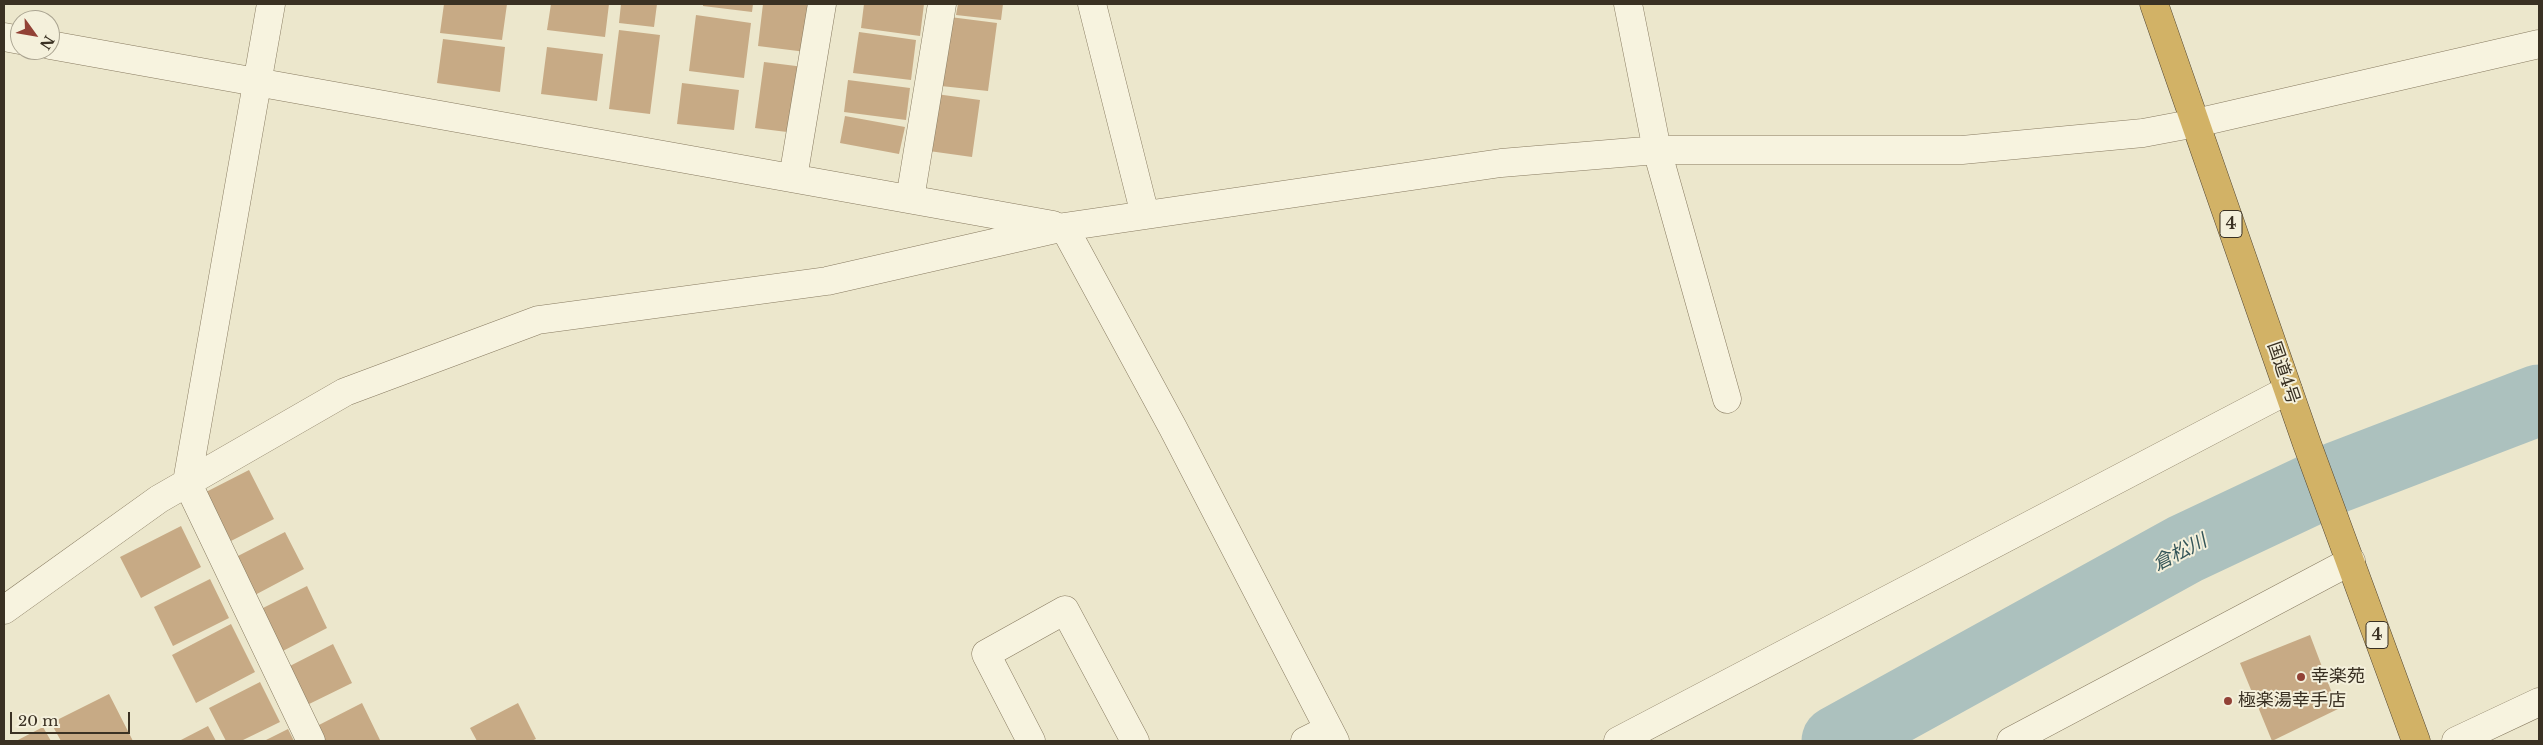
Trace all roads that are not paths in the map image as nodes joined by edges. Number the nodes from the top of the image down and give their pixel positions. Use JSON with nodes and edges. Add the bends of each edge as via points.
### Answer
{"nodes":[{"id":1,"x":271,"y":4,"type":"edge"},
{"id":2,"x":822,"y":4,"type":"edge"},
{"id":3,"x":942,"y":4,"type":"edge"},
{"id":4,"x":1092,"y":4,"type":"edge"},
{"id":5,"x":1628,"y":4,"type":"edge"},
{"id":6,"x":2154,"y":4,"type":"edge"},
{"id":7,"x":2539,"y":44,"type":"edge"},
{"id":8,"x":60,"y":47,"type":"edge"},
{"id":9,"x":258,"y":82,"type":"junction"},
{"id":10,"x":2196,"y":123,"type":"junction"},
{"id":11,"x":1657,"y":150,"type":"junction"},
{"id":12,"x":793,"y":178,"type":"junction"},
{"id":13,"x":910,"y":199,"type":"junction"},
{"id":14,"x":1145,"y":215,"type":"junction"},
{"id":15,"x":1064,"y":227,"type":"junction"},
{"id":16,"x":2288,"y":390,"type":"junction"},
{"id":17,"x":1728,"y":399,"type":"dead end"},
{"id":18,"x":187,"y":482,"type":"junction"},
{"id":19,"x":2350,"y":561,"type":"junction"},
{"id":20,"x":4,"y":610,"type":"edge"},
{"id":21,"x":2539,"y":702,"type":"edge"},
{"id":22,"x":1332,"y":735,"type":"edge"},
{"id":23,"x":311,"y":741,"type":"edge"},
{"id":24,"x":1031,"y":741,"type":"edge"},
{"id":25,"x":1135,"y":741,"type":"edge"},
{"id":26,"x":1305,"y":741,"type":"edge"},
{"id":27,"x":1618,"y":741,"type":"edge"},
{"id":28,"x":2011,"y":741,"type":"edge"},
{"id":29,"x":2416,"y":741,"type":"edge"},
{"id":30,"x":2456,"y":741,"type":"edge"}],
"edges":[{"from":1,"to":9,"type":"street"},
{"from":2,"to":12,"type":"street"},
{"from":3,"to":13,"type":"street"},
{"from":4,"to":14,"type":"street"},
{"from":5,"to":11,"type":"street"},
{"from":6,"to":10,"type":"highway","name":"国道4号","number":"4"},
{"from":7,"to":10,"type":"street"},
{"from":8,"to":9,"type":"street"},
{"from":9,"to":12,"type":"street"},
{"from":9,"to":18,"type":"street"},
{"from":10,"to":11,"type":"street","via":[[2143,133],[1962,150]]},
{"from":10,"to":16,"type":"highway","name":"国道4号","number":"4"},
{"from":11,"to":14,"type":"street","via":[[1501,163]]},
{"from":11,"to":17,"type":"street"},
{"from":12,"to":13,"type":"street"},
{"from":13,"to":15,"type":"street"},
{"from":14,"to":15,"type":"street"},
{"from":15,"to":18,"type":"street","via":[[827,281],[538,320],[344,392]]},
{"from":15,"to":22,"type":"street","via":[[1173,428]]},
{"from":16,"to":19,"type":"highway","name":"国道4号","number":"4"},
{"from":16,"to":27,"type":"street"},
{"from":18,"to":20,"type":"street","via":[[159,498]]},
{"from":18,"to":23,"type":"street"},
{"from":19,"to":28,"type":"street"},
{"from":19,"to":29,"type":"highway","name":"国道4号","number":"4"},
{"from":21,"to":30,"type":"street"},
{"from":22,"to":26,"type":"street"},
{"from":24,"to":25,"type":"street","via":[[986,654],[1065,610]]}]}
